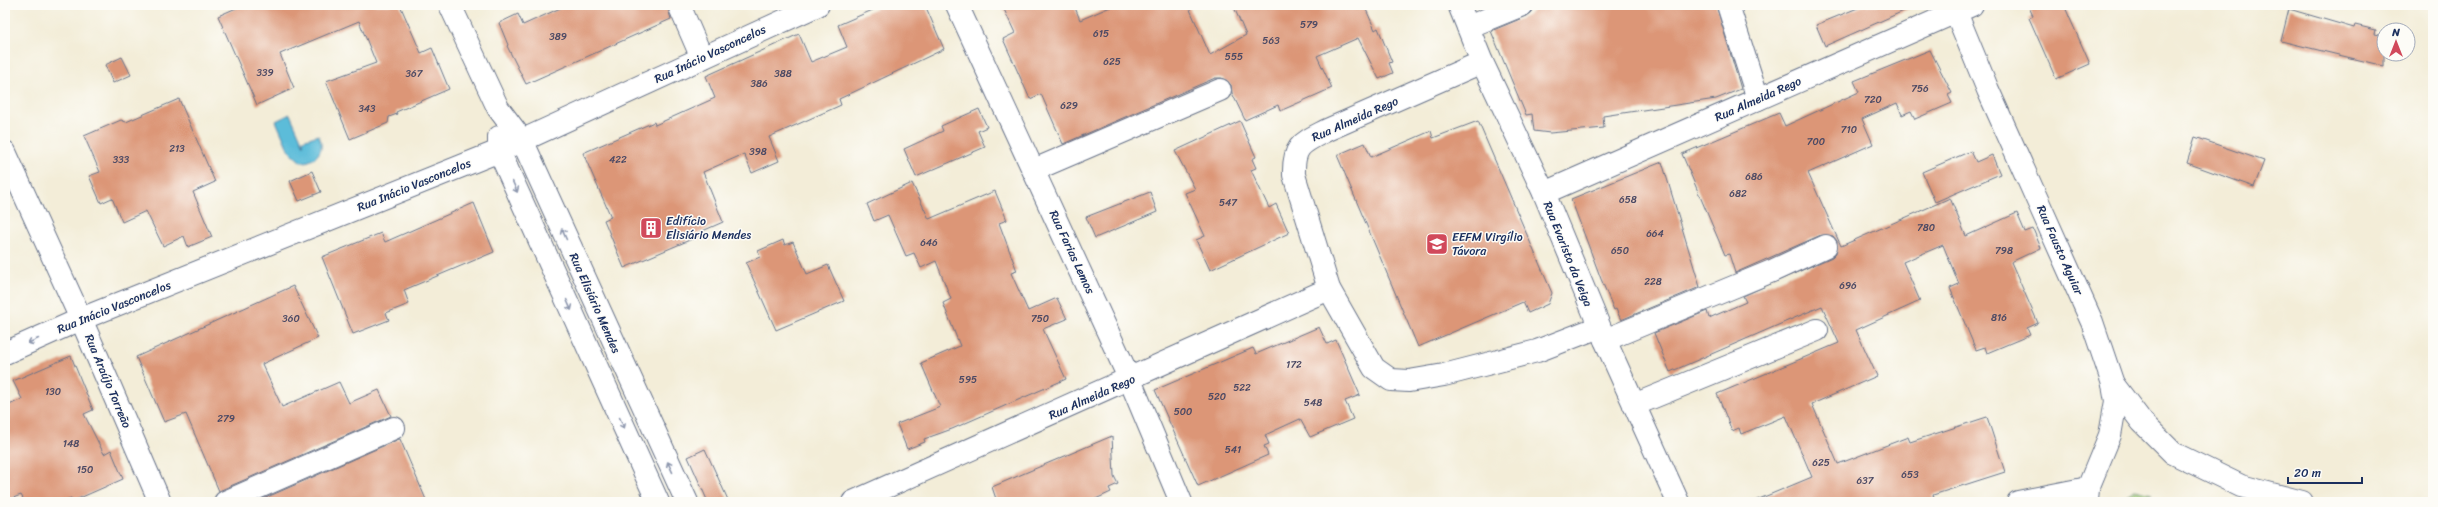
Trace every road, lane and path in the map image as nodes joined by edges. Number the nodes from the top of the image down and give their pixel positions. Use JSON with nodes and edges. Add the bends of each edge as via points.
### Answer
{"nodes":[{"id":1,"x":450,"y":5,"type":"edge"},
{"id":2,"x":679,"y":5,"type":"edge"},
{"id":3,"x":818,"y":5,"type":"edge"},
{"id":4,"x":957,"y":5,"type":"edge"},
{"id":5,"x":1459,"y":5,"type":"edge"},
{"id":6,"x":1522,"y":5,"type":"edge"},
{"id":7,"x":1728,"y":5,"type":"edge"},
{"id":8,"x":1961,"y":7,"type":"edge"},
{"id":9,"x":1468,"y":28,"type":"junction"},
{"id":10,"x":702,"y":58,"type":"junction"},
{"id":11,"x":1482,"y":62,"type":"junction"},
{"id":12,"x":1220,"y":90,"type":"dead end"},
{"id":13,"x":1758,"y":99,"type":"junction"},
{"id":14,"x":498,"y":108,"type":"junction"},
{"id":15,"x":522,"y":140,"type":"junction"},
{"id":16,"x":499,"y":151,"type":"junction"},
{"id":17,"x":5,"y":152,"type":"edge"},
{"id":18,"x":1034,"y":170,"type":"junction"},
{"id":19,"x":1544,"y":193,"type":"junction"},
{"id":20,"x":1826,"y":246,"type":"dead end"},
{"id":21,"x":1329,"y":289,"type":"junction"},
{"id":22,"x":81,"y":319,"type":"junction"},
{"id":23,"x":1817,"y":330,"type":"dead end"},
{"id":24,"x":1602,"y":334,"type":"junction"},
{"id":25,"x":5,"y":353,"type":"edge"},
{"id":26,"x":626,"y":373,"type":"junction"},
{"id":27,"x":1130,"y":380,"type":"junction"},
{"id":28,"x":604,"y":383,"type":"junction"},
{"id":29,"x":2113,"y":384,"type":"junction"},
{"id":30,"x":1634,"y":405,"type":"junction"},
{"id":31,"x":394,"y":428,"type":"dead end"},
{"id":32,"x":2088,"y":495,"type":"edge"},
{"id":33,"x":160,"y":502,"type":"edge"},
{"id":34,"x":225,"y":502,"type":"edge"},
{"id":35,"x":658,"y":502,"type":"edge"},
{"id":36,"x":687,"y":502,"type":"edge"},
{"id":37,"x":853,"y":502,"type":"edge"},
{"id":38,"x":1181,"y":502,"type":"edge"},
{"id":39,"x":1678,"y":502,"type":"edge"},
{"id":40,"x":2018,"y":502,"type":"edge"},
{"id":41,"x":2302,"y":502,"type":"edge"}],
"edges":[{"from":1,"to":14,"type":"street","name":"Rua Elisiário Mendes"},
{"from":2,"to":10,"type":"street"},
{"from":3,"to":10,"type":"street","name":"Rua Inácio Vasconcelos"},
{"from":4,"to":18,"type":"street","name":"Rua Farias Lemos"},
{"from":5,"to":9,"type":"street","name":"Rua Evaristo da Veiga"},
{"from":6,"to":9,"type":"street"},
{"from":7,"to":13,"type":"street"},
{"from":8,"to":13,"type":"street","name":"Rua Almeida Rego"},
{"from":8,"to":29,"type":"street","name":"Rua Fausto Aguiar","via":[[1988,90],[2092,322]]},
{"from":9,"to":11,"type":"street","name":"Rua Evaristo da Veiga"},
{"from":10,"to":15,"type":"street","name":"Rua Inácio Vasconcelos"},
{"from":11,"to":19,"type":"street","name":"Rua Evaristo da Veiga"},
{"from":11,"to":21,"type":"street","name":"Rua Almeida Rego","via":[[1327,130],[1306,141],[1298,149],[1294,157],[1294,175]]},
{"from":12,"to":18,"type":"street"},
{"from":13,"to":19,"type":"street","name":"Rua Almeida Rego"},
{"from":14,"to":15,"type":"street","name":"Rua Elisiário Mendes"},
{"from":14,"to":16,"type":"street","name":"Rua Elisiário Mendes"},
{"from":15,"to":16,"type":"street","name":"Rua Inácio Vasconcelos"},
{"from":26,"to":15,"type":"street","name":"Rua Elisiário Mendes","one_way":true},
{"from":16,"to":22,"type":"street","name":"Rua Inácio Vasconcelos"},
{"from":16,"to":28,"type":"street","name":"Rua Elisiário Mendes","one_way":true},
{"from":17,"to":22,"type":"street","name":"Rua Araújo Torreão"},
{"from":18,"to":27,"type":"street","name":"Rua Farias Lemos"},
{"from":19,"to":24,"type":"street","name":"Rua Evaristo da Veiga"},
{"from":20,"to":24,"type":"street","name":"Rua Almeida Rego","via":[[1772,271]]},
{"from":21,"to":24,"type":"street","name":"Rua Almeida Rego","via":[[1374,368],[1391,380],[1409,381],[1444,375]]},
{"from":21,"to":27,"type":"street","name":"Rua Almeida Rego"},
{"from":22,"to":25,"type":"street","name":"Rua Inácio Vasconcelos","one_way":true},
{"from":22,"to":33,"type":"street","name":"Rua Araújo Torreão"},
{"from":23,"to":30,"type":"street"},
{"from":24,"to":30,"type":"street","name":"Rua Evaristo da Veiga"},
{"from":26,"to":28,"type":"street"},
{"from":36,"to":26,"type":"street","name":"Rua Elisiário Mendes","one_way":true},
{"from":27,"to":37,"type":"street","name":"Rua Almeida Rego"},
{"from":27,"to":38,"type":"street","name":"Rua Farias Lemos"},
{"from":28,"to":35,"type":"street","name":"Rua Elisiário Mendes","one_way":true},
{"from":29,"to":32,"type":"street","name":"Rua Fausto Aguiar","via":[[2116,401],[2110,435]]},
{"from":29,"to":41,"type":"street","via":[[2142,422],[2173,453],[2241,486]]},
{"from":30,"to":39,"type":"street","name":"Rua Evaristo da Veiga"},
{"from":31,"to":34,"type":"street"},
{"from":32,"to":40,"type":"street"}]}
